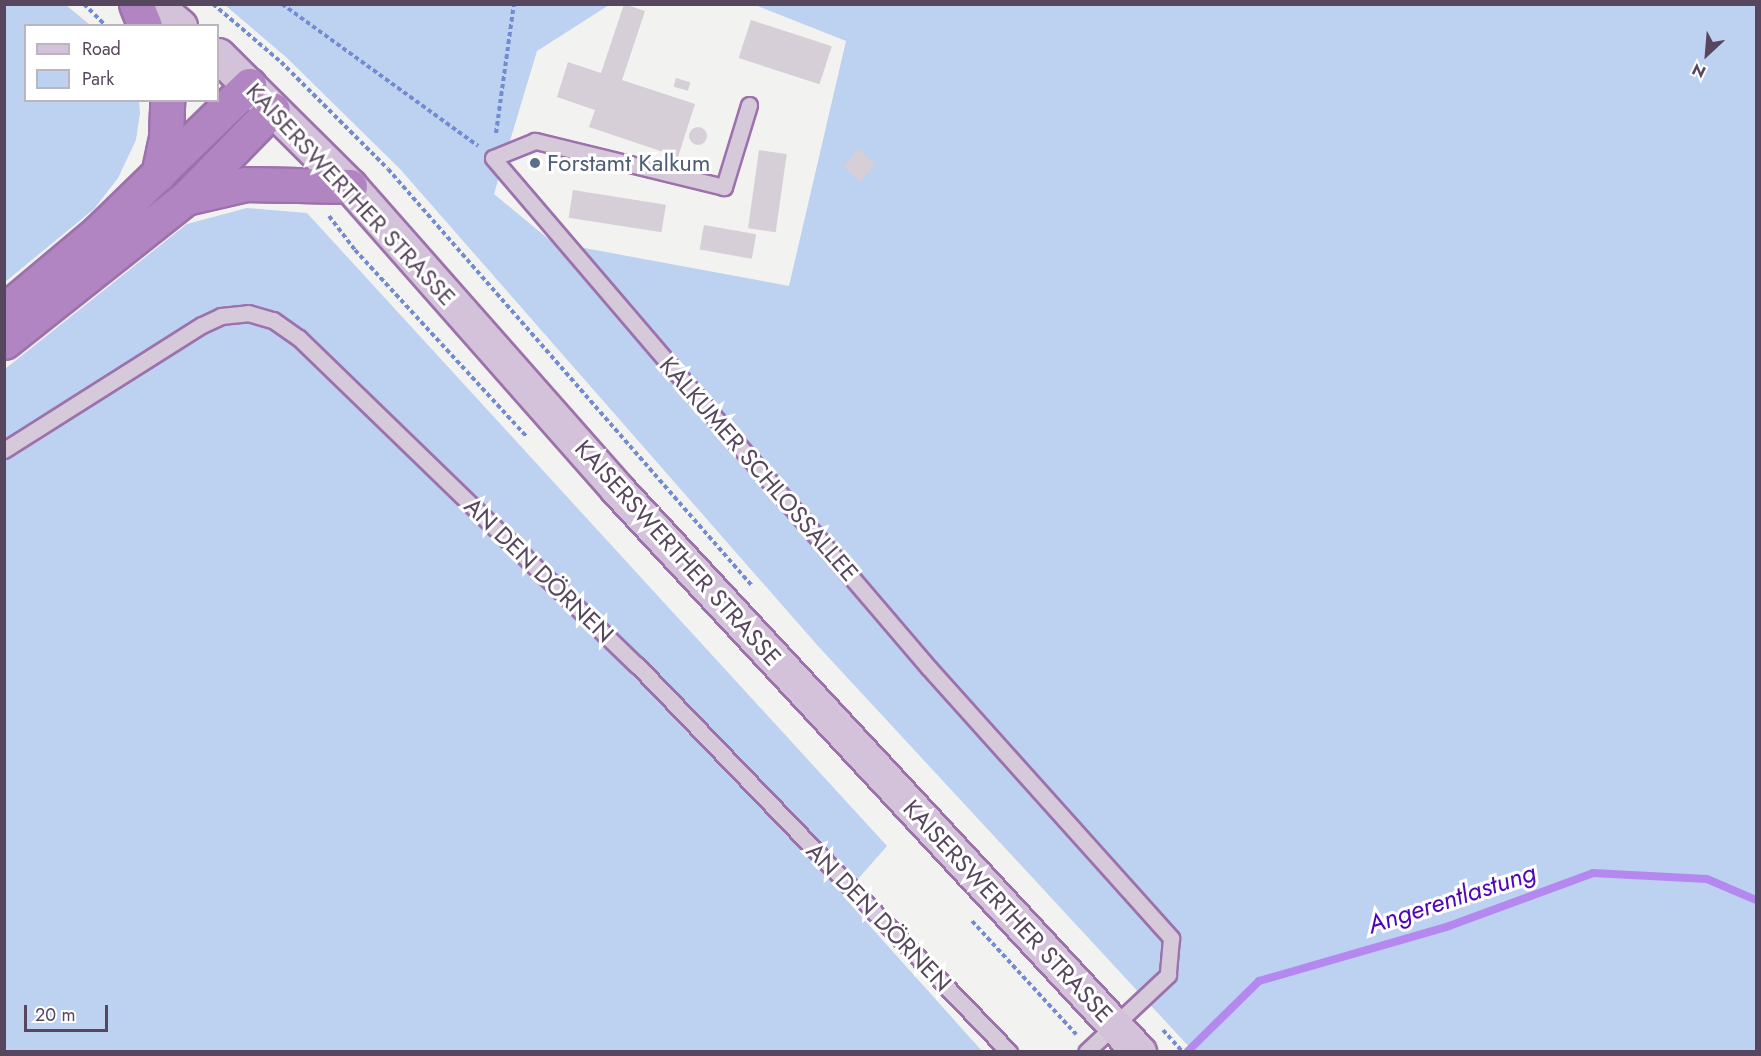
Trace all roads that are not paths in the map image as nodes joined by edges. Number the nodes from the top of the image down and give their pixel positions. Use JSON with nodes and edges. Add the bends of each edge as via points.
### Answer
{"nodes":[{"id":1,"x":136,"y":4,"type":"edge"},
{"id":2,"x":154,"y":4,"type":"edge"},
{"id":3,"x":144,"y":24,"type":"edge"},
{"id":4,"x":178,"y":24,"type":"edge"},
{"id":5,"x":219,"y":57,"type":"edge"},
{"id":6,"x":249,"y":85,"type":"junction"},
{"id":7,"x":167,"y":102,"type":"edge"},
{"id":8,"x":749,"y":105,"type":"dead end"},
{"id":9,"x":273,"y":109,"type":"junction"},
{"id":10,"x":158,"y":175,"type":"junction"},
{"id":11,"x":350,"y":186,"type":"junction"},
{"id":12,"x":186,"y":198,"type":"junction"},
{"id":13,"x":4,"y":311,"type":"edge"},
{"id":14,"x":4,"y":342,"type":"edge"},
{"id":15,"x":4,"y":450,"type":"edge"},
{"id":16,"x":1129,"y":1041,"type":"edge"},
{"id":17,"x":1009,"y":1052,"type":"edge"},
{"id":18,"x":1086,"y":1052,"type":"edge"}],
"edges":[{"from":1,"to":3,"type":"highway"},
{"from":2,"to":4,"type":"main road"},
{"from":5,"to":6,"type":"main road","name":"KAISERSWERTHER STRASSE"},
{"from":6,"to":9,"type":"main road","name":"KAISERSWERTHER STRASSE"},
{"from":6,"to":10,"type":"highway"},
{"from":7,"to":10,"type":"highway","via":[[166,137]]},
{"from":8,"to":16,"type":"lane","name":"KALKUMER SCHLOSSALLEE","via":[[724,187],[534,141],[493,158],[929,668],[1171,938],[1168,975],[1138,1003]]},
{"from":9,"to":11,"type":"main road","name":"KAISERSWERTHER STRASSE"},
{"from":9,"to":12,"type":"highway"},
{"from":10,"to":13,"type":"highway","via":[[40,284]]},
{"from":11,"to":12,"type":"highway","via":[[246,183]]},
{"from":11,"to":16,"type":"main road","name":"KAISERSWERTHER STRASSE","via":[[617,489]]},
{"from":12,"to":14,"type":"highway"},
{"from":15,"to":17,"type":"lane","name":"AN DEN DÖRNEN","via":[[202,325],[221,316],[248,314],[273,320],[307,346],[637,665]]},
{"from":16,"to":18,"type":"lane","name":"KALKUMER SCHLOSSALLEE"}]}
